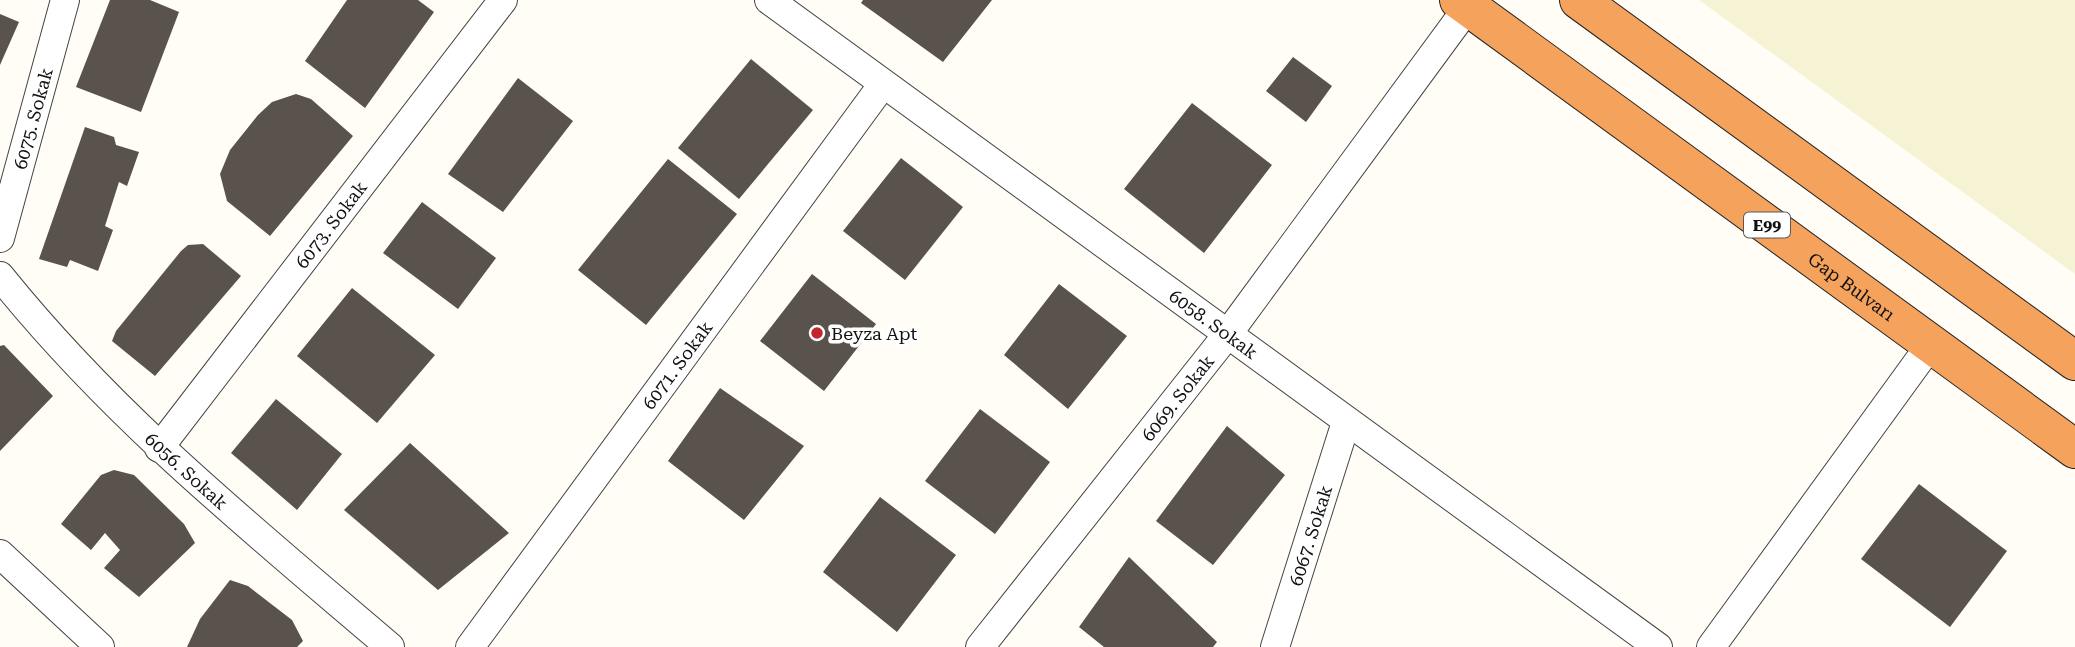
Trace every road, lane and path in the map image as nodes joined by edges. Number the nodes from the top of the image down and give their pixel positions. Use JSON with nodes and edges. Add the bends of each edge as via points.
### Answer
{"nodes":[{"id":1,"x":65,"y":0,"type":"edge"},
{"id":2,"x":503,"y":0,"type":"edge"},
{"id":3,"x":769,"y":0,"type":"edge"},
{"id":4,"x":1579,"y":0,"type":"edge"},
{"id":5,"x":1464,"y":4,"type":"edge"},
{"id":6,"x":883,"y":84,"type":"junction"},
{"id":7,"x":0,"y":238,"type":"edge"},
{"id":8,"x":0,"y":276,"type":"edge"},
{"id":9,"x":1227,"y":335,"type":"junction"},
{"id":10,"x":1931,"y":344,"type":"junction"},
{"id":11,"x":2075,"y":361,"type":"edge"},
{"id":12,"x":1346,"y":422,"type":"junction"},
{"id":13,"x":159,"y":448,"type":"junction"},
{"id":14,"x":2075,"y":449,"type":"edge"},
{"id":15,"x":0,"y":554,"type":"edge"},
{"id":16,"x":100,"y":647,"type":"edge"},
{"id":17,"x":390,"y":647,"type":"edge"},
{"id":18,"x":470,"y":647,"type":"edge"},
{"id":19,"x":980,"y":647,"type":"edge"},
{"id":20,"x":1275,"y":647,"type":"edge"},
{"id":21,"x":1658,"y":647,"type":"edge"},
{"id":22,"x":1711,"y":647,"type":"edge"}],
"edges":[{"from":1,"to":7,"type":"street","name":"6075. Sokak"},
{"from":2,"to":13,"type":"street","name":"6073. Sokak"},
{"from":3,"to":6,"type":"street","name":"6058. Sokak"},
{"from":4,"to":11,"type":"highway"},
{"from":5,"to":9,"type":"street","name":"6069. Sokak"},
{"from":5,"to":10,"type":"highway","name":"Gap Bulvarı","number":"E99"},
{"from":6,"to":9,"type":"street","name":"6058. Sokak"},
{"from":6,"to":18,"type":"street","name":"6071. Sokak"},
{"from":8,"to":13,"type":"street","name":"6056. Sokak","via":[[52,340]]},
{"from":9,"to":12,"type":"street","name":"6058. Sokak"},
{"from":9,"to":19,"type":"street","name":"6069. Sokak"},
{"from":10,"to":14,"type":"highway","name":"Gap Bulvarı","number":"E99"},
{"from":10,"to":22,"type":"street"},
{"from":12,"to":20,"type":"street","name":"6067. Sokak"},
{"from":12,"to":21,"type":"street","name":"6058. Sokak"},
{"from":13,"to":17,"type":"street","name":"6056. Sokak"},
{"from":15,"to":16,"type":"street"}]}
